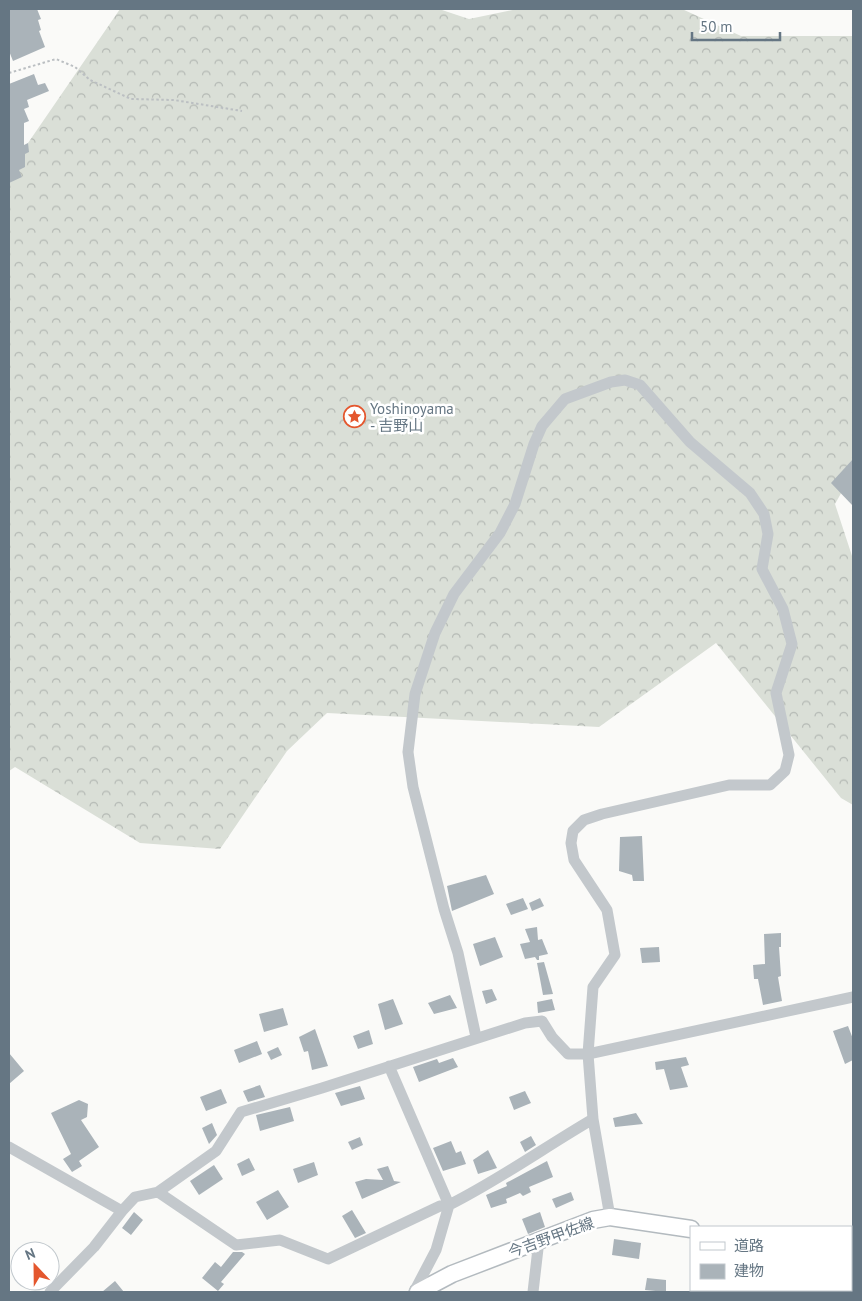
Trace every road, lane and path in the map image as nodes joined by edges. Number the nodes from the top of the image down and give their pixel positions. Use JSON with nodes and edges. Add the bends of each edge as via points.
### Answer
{"nodes":[{"id":1,"x":9,"y":73,"type":"edge"},
{"id":2,"x":242,"y":111,"type":"dead end"},
{"id":3,"x":853,"y":997,"type":"edge"},
{"id":4,"x":476,"y":1037,"type":"junction"},
{"id":5,"x":588,"y":1054,"type":"junction"},
{"id":6,"x":389,"y":1066,"type":"junction"},
{"id":7,"x":593,"y":1119,"type":"junction"},
{"id":8,"x":9,"y":1147,"type":"edge"},
{"id":9,"x":158,"y":1192,"type":"junction"},
{"id":10,"x":449,"y":1205,"type":"junction"},
{"id":11,"x":122,"y":1211,"type":"junction"},
{"id":12,"x":610,"y":1217,"type":"junction"},
{"id":13,"x":690,"y":1229,"type":"edge"},
{"id":14,"x":540,"y":1240,"type":"junction"},
{"id":15,"x":50,"y":1292,"type":"edge"},
{"id":16,"x":414,"y":1292,"type":"edge"},
{"id":17,"x":418,"y":1292,"type":"edge"},
{"id":18,"x":533,"y":1292,"type":"edge"}],
"edges":[{"from":1,"to":2,"type":"path","via":[[56,59],[75,67],[90,80],[131,99],[174,100]]},
{"from":3,"to":5,"type":"street"},
{"from":4,"to":5,"type":"street","via":[[542,1021],[568,1054]]},
{"from":4,"to":5,"type":"street","via":[[458,953],[413,787],[408,752],[415,694],[435,633],[454,594],[500,534],[515,504],[542,426],[565,399],[625,380],[640,385],[690,442],[750,493],[764,514],[768,534],[762,569],[783,609],[792,644],[776,692],[789,754],[785,771],[770,785],[728,785],[602,814],[584,820],[573,831],[574,860],[606,910],[615,955],[593,988]]},
{"from":4,"to":6,"type":"street"},
{"from":5,"to":7,"type":"street"},
{"from":6,"to":9,"type":"street","via":[[241,1112],[216,1151]]},
{"from":6,"to":10,"type":"street"},
{"from":7,"to":10,"type":"street"},
{"from":7,"to":12,"type":"street"},
{"from":8,"to":11,"type":"street"},
{"from":9,"to":10,"type":"street","via":[[236,1245],[280,1240],[328,1260],[440,1206]]},
{"from":9,"to":11,"type":"street","via":[[136,1197]]},
{"from":10,"to":16,"type":"street","via":[[436,1250]]},
{"from":11,"to":15,"type":"street","via":[[94,1247]]},
{"from":12,"to":13,"type":"main road","name":"今吉野甲佐線"},
{"from":12,"to":14,"type":"main road","name":"今吉野甲佐線"},
{"from":14,"to":17,"type":"main road","name":"今吉野甲佐線","via":[[452,1274]]},
{"from":14,"to":18,"type":"street"}]}
